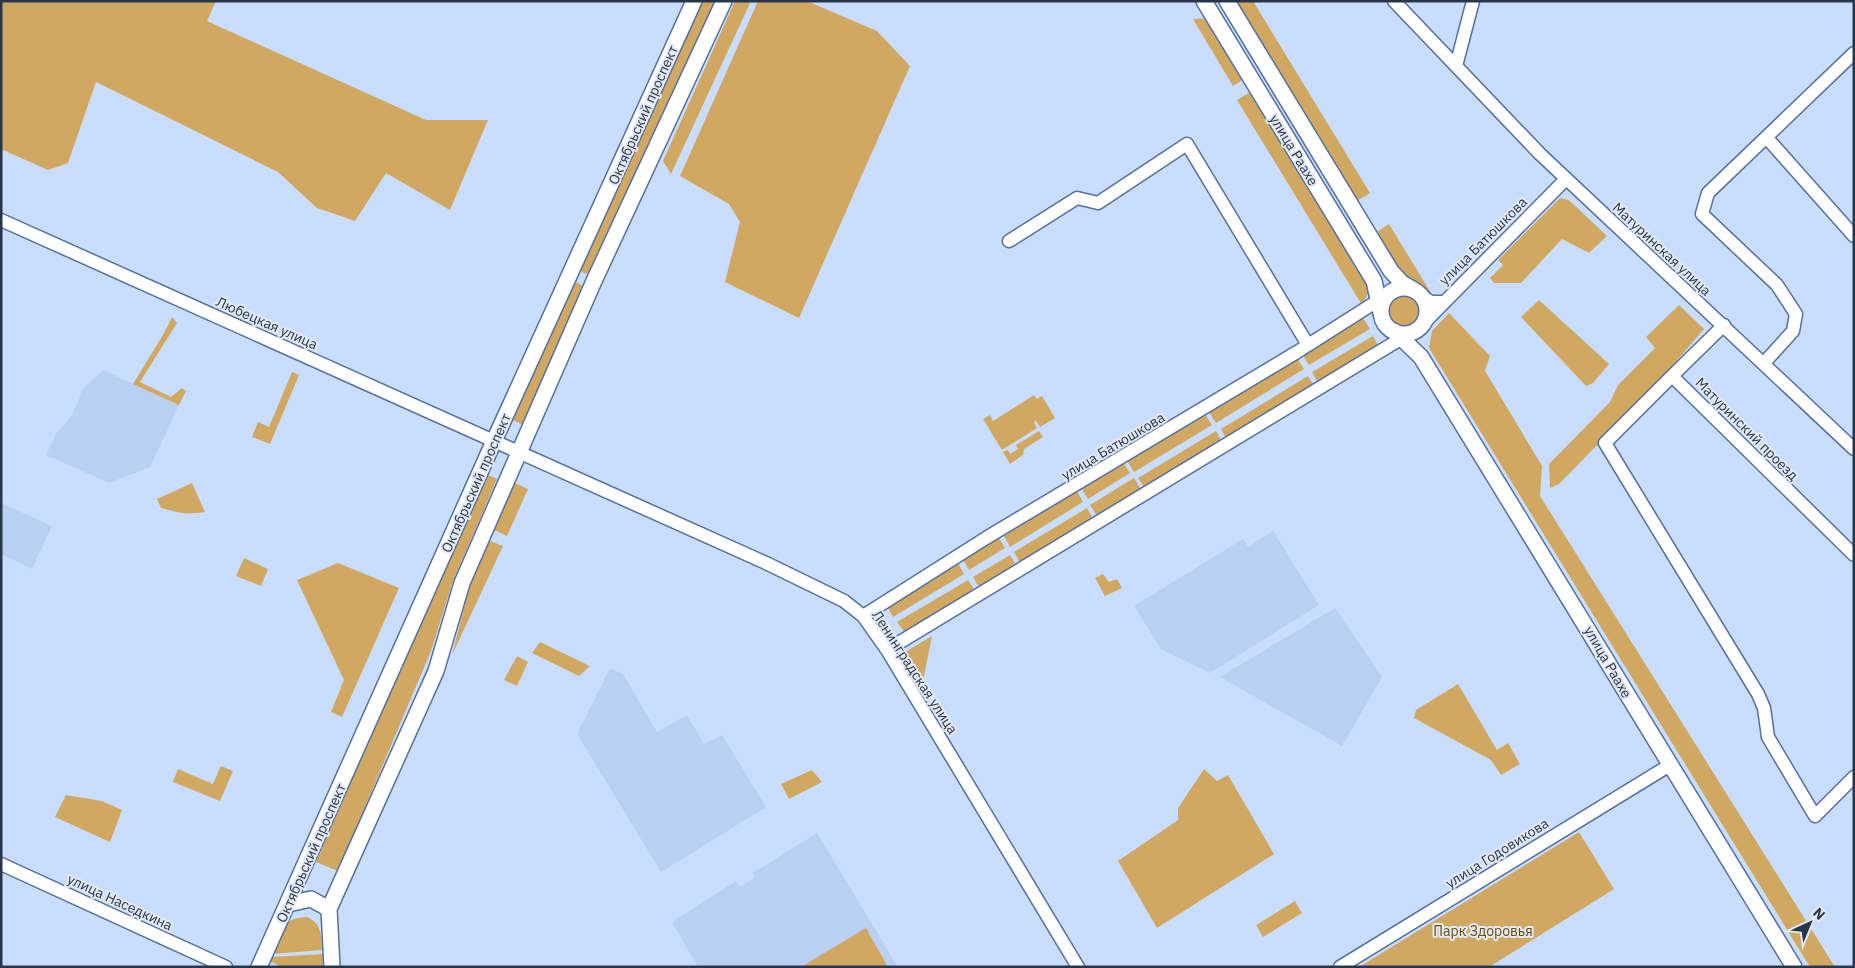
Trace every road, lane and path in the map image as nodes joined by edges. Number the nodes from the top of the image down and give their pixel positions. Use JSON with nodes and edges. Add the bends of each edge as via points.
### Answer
{"nodes":[{"id":1,"x":694,"y":1,"type":"edge"},
{"id":2,"x":724,"y":1,"type":"edge"},
{"id":3,"x":1204,"y":1,"type":"edge"},
{"id":4,"x":1227,"y":1,"type":"edge"},
{"id":5,"x":1394,"y":1,"type":"edge"},
{"id":6,"x":1473,"y":1,"type":"edge"},
{"id":7,"x":1854,"y":53,"type":"edge"},
{"id":8,"x":1456,"y":66,"type":"junction"},
{"id":9,"x":1767,"y":138,"type":"junction"},
{"id":10,"x":1566,"y":180,"type":"junction"},
{"id":11,"x":1,"y":220,"type":"edge"},
{"id":12,"x":1854,"y":236,"type":"edge"},
{"id":13,"x":1009,"y":240,"type":"dead end"},
{"id":14,"x":573,"y":270,"type":"junction"},
{"id":15,"x":594,"y":281,"type":"junction"},
{"id":16,"x":1418,"y":293,"type":"junction"},
{"id":17,"x":1383,"y":302,"type":"junction"},
{"id":18,"x":1444,"y":302,"type":"junction"},
{"id":19,"x":1724,"y":325,"type":"junction"},
{"id":20,"x":1408,"y":332,"type":"junction"},
{"id":21,"x":1308,"y":345,"type":"junction"},
{"id":22,"x":1421,"y":358,"type":"junction"},
{"id":23,"x":1764,"y":363,"type":"junction"},
{"id":24,"x":1672,"y":376,"type":"junction"},
{"id":25,"x":494,"y":441,"type":"junction"},
{"id":26,"x":1854,"y":449,"type":"edge"},
{"id":27,"x":520,"y":453,"type":"junction"},
{"id":28,"x":1854,"y":555,"type":"edge"},
{"id":29,"x":863,"y":616,"type":"junction"},
{"id":30,"x":887,"y":650,"type":"junction"},
{"id":31,"x":1670,"y":764,"type":"junction"},
{"id":32,"x":1854,"y":777,"type":"edge"},
{"id":33,"x":1,"y":864,"type":"edge"},
{"id":34,"x":288,"y":904,"type":"junction"},
{"id":35,"x":329,"y":909,"type":"junction"},
{"id":36,"x":226,"y":967,"type":"edge"},
{"id":37,"x":259,"y":967,"type":"edge"},
{"id":38,"x":332,"y":967,"type":"edge"},
{"id":39,"x":1078,"y":967,"type":"edge"},
{"id":40,"x":1340,"y":967,"type":"edge"},
{"id":41,"x":1794,"y":967,"type":"edge"}],
"edges":[{"from":1,"to":14,"type":"main road","name":"Октябрьский проспект"},
{"from":2,"to":15,"type":"main road","name":"Октябрьский проспект"},
{"from":3,"to":17,"type":"main road","name":"улица Раахе","via":[[1374,281]]},
{"from":4,"to":16,"type":"main road","name":"улица Раахе","via":[[1391,270],[1402,283]]},
{"from":5,"to":8,"type":"street","name":"Матуринская улица"},
{"from":6,"to":8,"type":"street"},
{"from":7,"to":9,"type":"street"},
{"from":8,"to":10,"type":"street","name":"Матуринская улица"},
{"from":9,"to":12,"type":"street"},
{"from":9,"to":23,"type":"street","via":[[1708,193],[1702,214],[1777,285],[1793,306],[1796,322],[1793,331]]},
{"from":10,"to":18,"type":"street","name":"улица Батюшкова"},
{"from":10,"to":19,"type":"street","name":"Матуринская улица"},
{"from":11,"to":25,"type":"street","name":"Любецкая улица"},
{"from":13,"to":21,"type":"street","via":[[1077,198],[1098,203],[1187,144]]},
{"from":14,"to":15,"type":"main road","via":[[576,277]]},
{"from":14,"to":25,"type":"main road","name":"Октябрьский проспект"},
{"from":15,"to":27,"type":"main road","name":"Октябрьский проспект"},
{"from":16,"to":17,"type":"main road","via":[[1402,288]]},
{"from":16,"to":18,"type":"street","via":[[1431,302]]},
{"from":16,"to":20,"type":"main road","via":[[1427,310]]},
{"from":17,"to":20,"type":"main road","via":[[1384,322]]},
{"from":17,"to":21,"type":"street","name":"улица Батюшкова"},
{"from":18,"to":20,"type":"street","name":"улица Батюшкова"},
{"from":19,"to":23,"type":"street","name":"Матуринская улица"},
{"from":19,"to":24,"type":"street"},
{"from":20,"to":22,"type":"main road","name":"улица Раахе"},
{"from":20,"to":22,"type":"main road","via":[[1417,340]]},
{"from":20,"to":30,"type":"street","name":"улица Батюшкова"},
{"from":21,"to":29,"type":"street","name":"улица Батюшкова","via":[[986,538]]},
{"from":22,"to":31,"type":"main road","name":"улица Раахе"},
{"from":23,"to":26,"type":"street","name":"Матуринская улица"},
{"from":24,"to":28,"type":"street","name":"Матуринский проезд"},
{"from":24,"to":32,"type":"street","via":[[1605,443],[1758,694],[1764,708],[1768,737],[1815,816]]},
{"from":25,"to":27,"type":"street","name":"Любецкая улица"},
{"from":25,"to":34,"type":"main road","name":"Октябрьский проспект"},
{"from":27,"to":29,"type":"street","name":"Ленинградская улица","via":[[766,563],[844,601]]},
{"from":27,"to":35,"type":"main road","name":"Октябрьский проспект","via":[[462,583],[436,671]]},
{"from":29,"to":30,"type":"street","name":"Ленинградская улица"},
{"from":30,"to":39,"type":"street","name":"Ленинградская улица"},
{"from":31,"to":40,"type":"street","name":"улица Годовикова"},
{"from":31,"to":41,"type":"main road","name":"улица Раахе"},
{"from":33,"to":36,"type":"street","name":"улица Наседкина"},
{"from":34,"to":35,"type":"main road","via":[[311,899]]},
{"from":34,"to":37,"type":"main road","name":"Октябрьский проспект"},
{"from":35,"to":38,"type":"main road","name":"Октябрьский проспект"}]}
